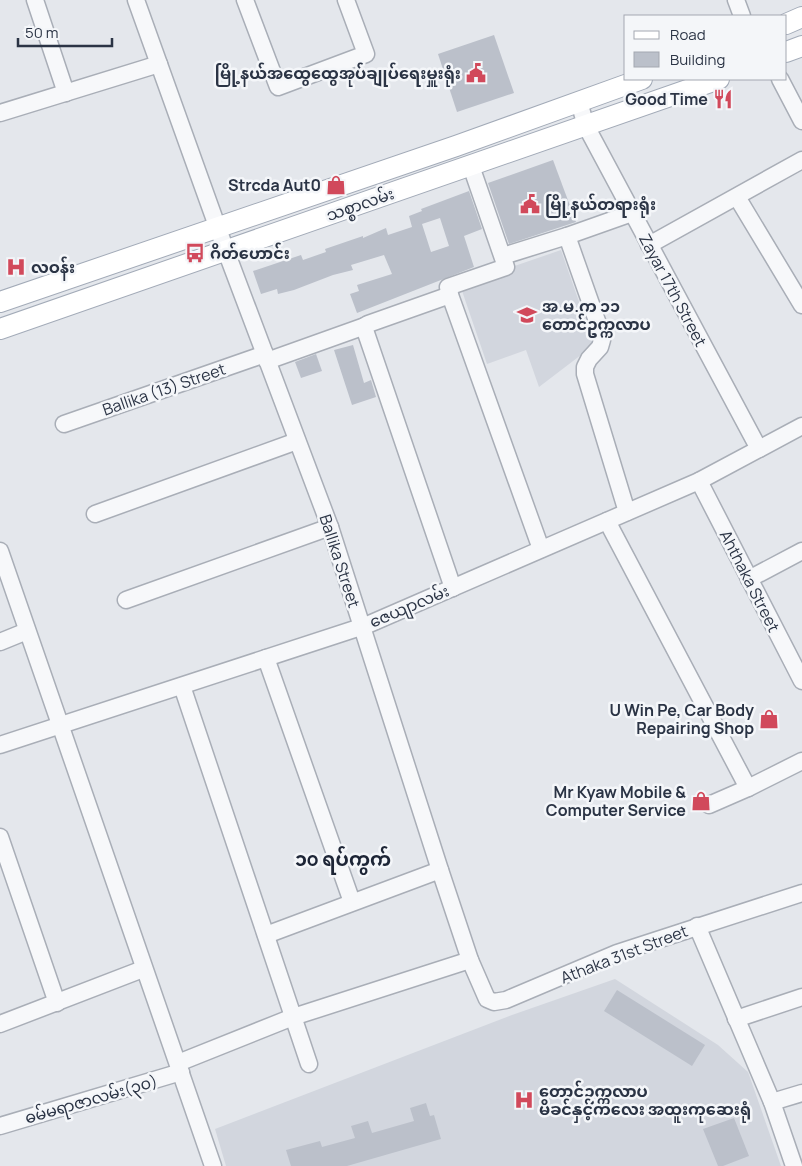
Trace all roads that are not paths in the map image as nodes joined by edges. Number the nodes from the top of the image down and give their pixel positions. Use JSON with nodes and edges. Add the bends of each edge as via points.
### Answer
{"nodes":[{"id":1,"x":35,"y":0,"type":"edge"},
{"id":2,"x":136,"y":0,"type":"edge"},
{"id":3,"x":245,"y":0,"type":"edge"},
{"id":4,"x":346,"y":0,"type":"edge"},
{"id":5,"x":736,"y":0,"type":"edge"},
{"id":6,"x":742,"y":15,"type":"edge"},
{"id":7,"x":802,"y":17,"type":"edge"},
{"id":8,"x":787,"y":24,"type":"edge"},
{"id":9,"x":802,"y":46,"type":"edge"},
{"id":10,"x":787,"y":52,"type":"edge"},
{"id":11,"x":159,"y":64,"type":"junction"},
{"id":12,"x":639,"y":80,"type":"edge"},
{"id":13,"x":716,"y":80,"type":"edge"},
{"id":14,"x":781,"y":80,"type":"edge"},
{"id":15,"x":66,"y":93,"type":"junction"},
{"id":16,"x":579,"y":102,"type":"junction"},
{"id":17,"x":0,"y":113,"type":"edge"},
{"id":18,"x":802,"y":121,"type":"edge"},
{"id":19,"x":586,"y":126,"type":"junction"},
{"id":20,"x":495,"y":132,"type":"junction"},
{"id":21,"x":504,"y":155,"type":"junction"},
{"id":22,"x":802,"y":160,"type":"edge"},
{"id":23,"x":471,"y":166,"type":"junction"},
{"id":24,"x":737,"y":198,"type":"junction"},
{"id":25,"x":632,"y":212,"type":"junction"},
{"id":26,"x":217,"y":227,"type":"junction"},
{"id":27,"x":567,"y":236,"type":"junction"},
{"id":28,"x":649,"y":245,"type":"junction"},
{"id":29,"x":226,"y":251,"type":"junction"},
{"id":30,"x":503,"y":256,"type":"junction"},
{"id":31,"x":450,"y":295,"type":"junction"},
{"id":32,"x":0,"y":302,"type":"edge"},
{"id":33,"x":802,"y":305,"type":"edge"},
{"id":34,"x":365,"y":326,"type":"junction"},
{"id":35,"x":0,"y":329,"type":"edge"},
{"id":36,"x":266,"y":358,"type":"junction"},
{"id":37,"x":64,"y":424,"type":"dead end"},
{"id":38,"x":802,"y":426,"type":"edge"},
{"id":39,"x":298,"y":441,"type":"junction"},
{"id":40,"x":759,"y":449,"type":"junction"},
{"id":41,"x":699,"y":482,"type":"junction"},
{"id":42,"x":627,"y":512,"type":"junction"},
{"id":43,"x":95,"y":514,"type":"dead end"},
{"id":44,"x":607,"y":521,"type":"junction"},
{"id":45,"x":330,"y":527,"type":"junction"},
{"id":46,"x":541,"y":549,"type":"junction"},
{"id":47,"x":0,"y":551,"type":"edge"},
{"id":48,"x":802,"y":551,"type":"edge"},
{"id":49,"x":749,"y":579,"type":"junction"},
{"id":50,"x":452,"y":588,"type":"junction"},
{"id":51,"x":126,"y":600,"type":"dead end"},
{"id":52,"x":361,"y":626,"type":"junction"},
{"id":53,"x":27,"y":632,"type":"junction"},
{"id":54,"x":0,"y":642,"type":"edge"},
{"id":55,"x":266,"y":658,"type":"junction"},
{"id":56,"x":798,"y":663,"type":"edge"},
{"id":57,"x":802,"y":681,"type":"edge"},
{"id":58,"x":182,"y":686,"type":"junction"},
{"id":59,"x":60,"y":726,"type":"junction"},
{"id":60,"x":0,"y":745,"type":"edge"},
{"id":61,"x":802,"y":760,"type":"edge"},
{"id":62,"x":748,"y":788,"type":"junction"},
{"id":63,"x":709,"y":805,"type":"dead end"},
{"id":64,"x":0,"y":837,"type":"edge"},
{"id":65,"x":440,"y":870,"type":"junction"},
{"id":66,"x":802,"y":893,"type":"edge"},
{"id":67,"x":352,"y":902,"type":"junction"},
{"id":68,"x":697,"y":926,"type":"junction"},
{"id":69,"x":266,"y":935,"type":"junction"},
{"id":70,"x":470,"y":960,"type":"junction"},
{"id":71,"x":144,"y":969,"type":"junction"},
{"id":72,"x":802,"y":996,"type":"edge"},
{"id":73,"x":57,"y":1003,"type":"junction"},
{"id":74,"x":293,"y":1017,"type":"junction"},
{"id":75,"x":736,"y":1019,"type":"junction"},
{"id":76,"x":0,"y":1024,"type":"edge"},
{"id":77,"x":309,"y":1064,"type":"dead end"},
{"id":78,"x":180,"y":1068,"type":"junction"},
{"id":79,"x":802,"y":1092,"type":"edge"},
{"id":80,"x":772,"y":1102,"type":"junction"},
{"id":81,"x":0,"y":1126,"type":"edge"},
{"id":82,"x":213,"y":1166,"type":"edge"},
{"id":83,"x":794,"y":1166,"type":"edge"}],
"edges":[{"from":1,"to":15,"type":"street"},
{"from":2,"to":11,"type":"street","name":"Ballika Street"},
{"from":3,"to":4,"type":"street","via":[[278,87],[366,54]]},
{"from":5,"to":6,"type":"street"},
{"from":7,"to":8,"type":"main road"},
{"from":9,"to":10,"type":"main road"},
{"from":11,"to":15,"type":"street"},
{"from":11,"to":26,"type":"street","name":"Ballika Street"},
{"from":12,"to":16,"type":"main road","name":"သစ္စာလမ်း"},
{"from":13,"to":19,"type":"main road","name":"သစ္စာလမ်း"},
{"from":14,"to":18,"type":"street"},
{"from":15,"to":17,"type":"street"},
{"from":16,"to":19,"type":"street","name":"Zayar 17th Street"},
{"from":16,"to":20,"type":"main road","name":"သစ္စာလမ်း"},
{"from":19,"to":21,"type":"main road","name":"သစ္စာလမ်း"},
{"from":19,"to":25,"type":"street","name":"Zayar 17th Street"},
{"from":20,"to":21,"type":"main road"},
{"from":20,"to":26,"type":"main road","name":"သစ္စာလမ်း"},
{"from":21,"to":23,"type":"main road","name":"သစ္စာလမ်း"},
{"from":22,"to":24,"type":"street"},
{"from":23,"to":29,"type":"main road","name":"သစ္စာလမ်း"},
{"from":23,"to":30,"type":"street"},
{"from":24,"to":28,"type":"street"},
{"from":24,"to":33,"type":"street"},
{"from":25,"to":27,"type":"street"},
{"from":25,"to":28,"type":"street","name":"Zayar 17th Street"},
{"from":26,"to":29,"type":"street","name":"Ballika Street"},
{"from":26,"to":32,"type":"main road","name":"သစ္စာလမ်း"},
{"from":27,"to":30,"type":"street"},
{"from":27,"to":42,"type":"street","via":[[602,340],[589,359],[585,374]]},
{"from":28,"to":40,"type":"street","name":"Zayar 17th Street"},
{"from":29,"to":35,"type":"main road","name":"သစ္စာလမ်း"},
{"from":29,"to":36,"type":"street","name":"Ballika Street"},
{"from":30,"to":31,"type":"street","via":[[506,267],[448,287]]},
{"from":31,"to":34,"type":"street","name":"Ballika (13) Street"},
{"from":31,"to":46,"type":"street"},
{"from":34,"to":36,"type":"street","name":"Ballika (13) Street"},
{"from":34,"to":50,"type":"street"},
{"from":36,"to":37,"type":"street","name":"Ballika (13) Street"},
{"from":36,"to":39,"type":"street","name":"Ballika Street"},
{"from":38,"to":40,"type":"street","name":"ဇေယျာလမ်း"},
{"from":39,"to":43,"type":"street"},
{"from":39,"to":45,"type":"street","name":"Ballika Street"},
{"from":40,"to":41,"type":"street","name":"ဇေယျာလမ်း"},
{"from":41,"to":42,"type":"street","name":"ဇေယျာလမ်း"},
{"from":41,"to":49,"type":"street","name":"Ahthaka Street"},
{"from":42,"to":44,"type":"street","name":"ဇေယျာလမ်း"},
{"from":44,"to":46,"type":"street","name":"ဇေယျာလမ်း"},
{"from":44,"to":62,"type":"street"},
{"from":45,"to":51,"type":"street"},
{"from":45,"to":52,"type":"street","name":"Ballika Street"},
{"from":46,"to":50,"type":"street","name":"ဇေယျာလမ်း"},
{"from":47,"to":53,"type":"street"},
{"from":48,"to":49,"type":"street"},
{"from":49,"to":56,"type":"street","name":"Ahthaka Street"},
{"from":50,"to":52,"type":"street","name":"ဇေယျာလမ်း"},
{"from":52,"to":55,"type":"street","name":"ဇေယျာလမ်း"},
{"from":52,"to":65,"type":"street","name":"Ballika Street"},
{"from":53,"to":54,"type":"street"},
{"from":53,"to":59,"type":"street"},
{"from":55,"to":58,"type":"street","name":"ဇေယျာလမ်း"},
{"from":55,"to":67,"type":"street"},
{"from":56,"to":57,"type":"street","name":"Ahthaka Street"},
{"from":58,"to":59,"type":"street","name":"ဇေယျာလမ်း"},
{"from":58,"to":69,"type":"street"},
{"from":59,"to":60,"type":"street","name":"ဇေယျာလမ်း"},
{"from":59,"to":71,"type":"street"},
{"from":61,"to":62,"type":"street"},
{"from":62,"to":63,"type":"street"},
{"from":64,"to":73,"type":"street"},
{"from":65,"to":67,"type":"street"},
{"from":65,"to":70,"type":"street","name":"Ballika Street"},
{"from":66,"to":68,"type":"street","name":"Athaka 31st Street"},
{"from":67,"to":69,"type":"street"},
{"from":68,"to":70,"type":"street","name":"Athaka 31st Street","via":[[617,953],[506,1000],[494,1002],[487,999]]},
{"from":68,"to":75,"type":"street"},
{"from":69,"to":74,"type":"street"},
{"from":70,"to":74,"type":"street","name":"ဓမ်မရာဇာလမ်း(၃၀)"},
{"from":71,"to":73,"type":"street"},
{"from":71,"to":78,"type":"street"},
{"from":72,"to":75,"type":"street"},
{"from":73,"to":76,"type":"street"},
{"from":74,"to":77,"type":"street"},
{"from":74,"to":78,"type":"street","name":"ဓမ်မရာဇာလမ်း(၃၀)"},
{"from":75,"to":80,"type":"street"},
{"from":78,"to":81,"type":"street","name":"ဓမ်မရာဇာလမ်း(၃၀)"},
{"from":78,"to":82,"type":"street"},
{"from":79,"to":80,"type":"street"},
{"from":80,"to":83,"type":"street"}]}
